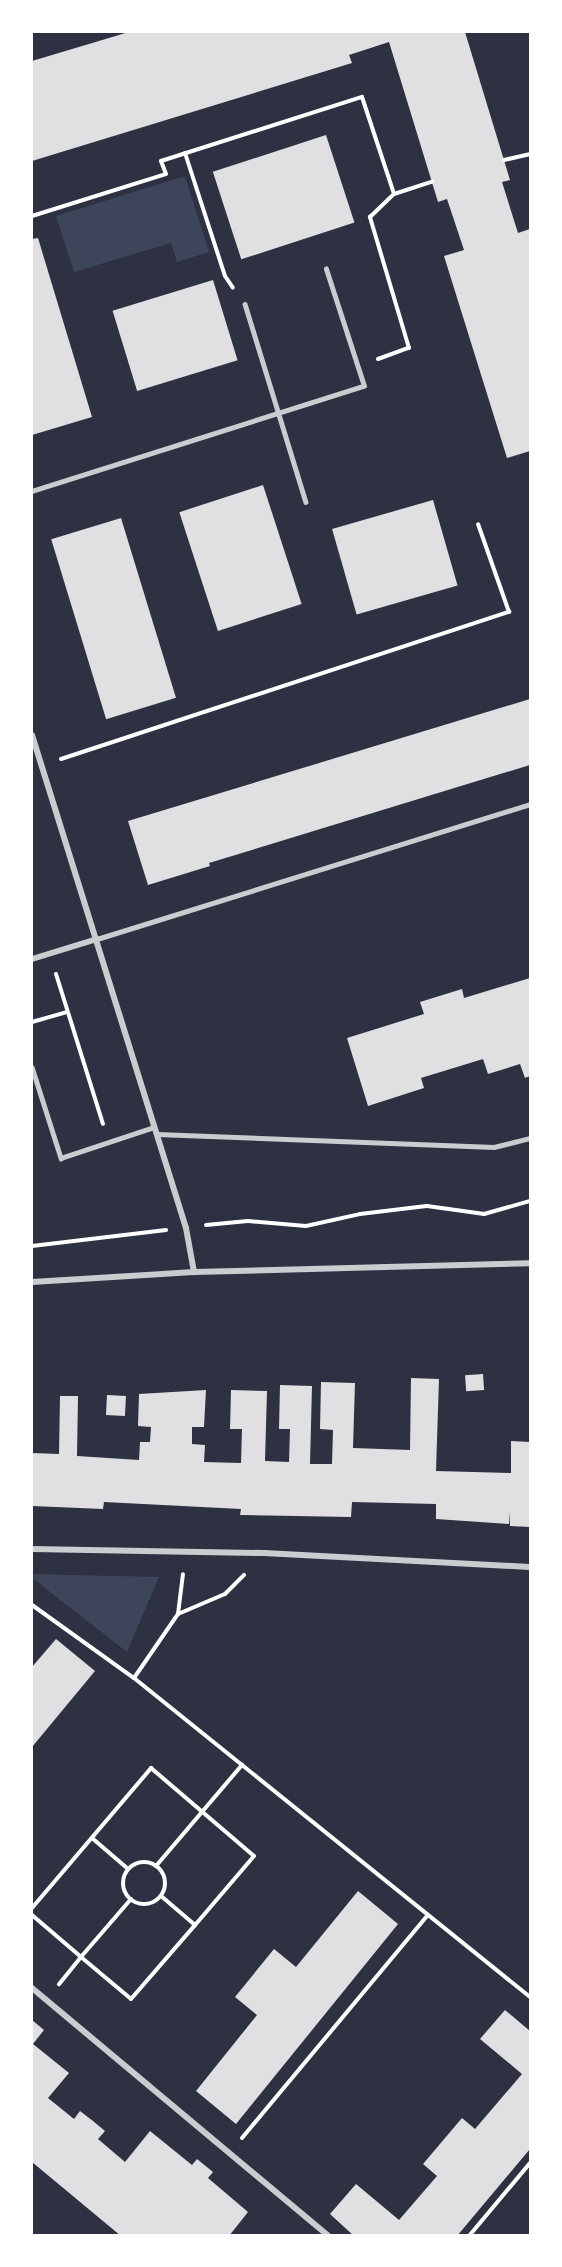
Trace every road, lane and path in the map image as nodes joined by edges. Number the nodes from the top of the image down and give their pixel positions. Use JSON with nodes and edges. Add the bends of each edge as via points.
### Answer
{"nodes":[{"id":1,"x":185,"y":153,"type":"junction"},
{"id":2,"x":531,"y":154,"type":"edge"},
{"id":3,"x":504,"y":160,"type":"dead end"},
{"id":4,"x":432,"y":182,"type":"dead end"},
{"id":5,"x":394,"y":194,"type":"junction"},
{"id":6,"x":32,"y":216,"type":"edge"},
{"id":7,"x":326,"y":270,"type":"dead end"},
{"id":8,"x":244,"y":304,"type":"joint"},
{"id":9,"x":357,"y":366,"type":"junction"},
{"id":10,"x":279,"y":415,"type":"junction"},
{"id":11,"x":32,"y":491,"type":"edge"},
{"id":12,"x":306,"y":502,"type":"dead end"},
{"id":13,"x":478,"y":524,"type":"dead end"},
{"id":14,"x":32,"y":735,"type":"edge"},
{"id":15,"x":41,"y":765,"type":"junction"},
{"id":16,"x":531,"y":804,"type":"edge"},
{"id":17,"x":97,"y":939,"type":"junction"},
{"id":18,"x":49,"y":954,"type":"junction"},
{"id":19,"x":32,"y":959,"type":"edge"},
{"id":20,"x":67,"y":1012,"type":"junction"},
{"id":21,"x":32,"y":1022,"type":"edge"},
{"id":22,"x":32,"y":1067,"type":"edge"},
{"id":23,"x":154,"y":1127,"type":"junction"},
{"id":24,"x":157,"y":1134,"type":"junction"},
{"id":25,"x":531,"y":1138,"type":"edge"},
{"id":26,"x":109,"y":1142,"type":"junction"},
{"id":27,"x":531,"y":1201,"type":"edge"},
{"id":28,"x":186,"y":1228,"type":"junction"},
{"id":29,"x":32,"y":1246,"type":"edge"},
{"id":30,"x":531,"y":1263,"type":"edge"},
{"id":31,"x":195,"y":1272,"type":"junction"},
{"id":32,"x":32,"y":1282,"type":"edge"},
{"id":33,"x":32,"y":1549,"type":"edge"},
{"id":34,"x":264,"y":1553,"type":"junction"},
{"id":35,"x":185,"y":1554,"type":"junction"},
{"id":36,"x":531,"y":1567,"type":"edge"},
{"id":37,"x":32,"y":1605,"type":"edge"},
{"id":38,"x":178,"y":1614,"type":"junction"},
{"id":39,"x":134,"y":1678,"type":"junction"},
{"id":40,"x":242,"y":1765,"type":"junction"},
{"id":41,"x":202,"y":1812,"type":"junction"},
{"id":42,"x":92,"y":1838,"type":"junction"},
{"id":43,"x":156,"y":1866,"type":"junction"},
{"id":44,"x":128,"y":1869,"type":"junction"},
{"id":45,"x":161,"y":1896,"type":"junction"},
{"id":46,"x":130,"y":1899,"type":"junction"},
{"id":47,"x":32,"y":1908,"type":"edge"},
{"id":48,"x":32,"y":1915,"type":"edge"},
{"id":49,"x":428,"y":1915,"type":"junction"},
{"id":50,"x":195,"y":1925,"type":"junction"},
{"id":51,"x":81,"y":1957,"type":"junction"},
{"id":52,"x":32,"y":1988,"type":"edge"},
{"id":53,"x":531,"y":1998,"type":"edge"},
{"id":54,"x":46,"y":2001,"type":"junction"},
{"id":55,"x":228,"y":2154,"type":"junction"},
{"id":56,"x":531,"y":2163,"type":"edge"},
{"id":57,"x":329,"y":2235,"type":"edge"},
{"id":58,"x":469,"y":2235,"type":"edge"}],
"edges":[{"from":1,"to":5,"type":"path","via":[[362,96]]},
{"from":1,"to":6,"type":"path","via":[[161,161],[166,174]]},
{"from":1,"to":8,"type":"path","via":[[225,276]]},
{"from":2,"to":3,"type":"path"},
{"from":4,"to":5,"type":"path"},
{"from":5,"to":9,"type":"path","via":[[370,217],[409,348]]},
{"from":7,"to":9,"type":"lane"},
{"from":8,"to":10,"type":"lane"},
{"from":9,"to":10,"type":"lane","via":[[364,386]]},
{"from":10,"to":11,"type":"lane"},
{"from":10,"to":12,"type":"lane"},
{"from":13,"to":15,"type":"path","via":[[509,612]]},
{"from":14,"to":15,"type":"street"},
{"from":15,"to":17,"type":"street"},
{"from":16,"to":17,"type":"lane"},
{"from":17,"to":18,"type":"street"},
{"from":17,"to":23,"type":"street"},
{"from":18,"to":19,"type":"street"},
{"from":18,"to":20,"type":"path"},
{"from":20,"to":21,"type":"path"},
{"from":20,"to":26,"type":"path"},
{"from":22,"to":26,"type":"lane","via":[[61,1158]]},
{"from":23,"to":24,"type":"street"},
{"from":23,"to":26,"type":"lane"},
{"from":24,"to":25,"type":"lane","via":[[494,1147]]},
{"from":24,"to":28,"type":"street"},
{"from":27,"to":28,"type":"path","via":[[484,1214],[427,1206],[360,1214],[306,1226],[248,1221]]},
{"from":28,"to":29,"type":"path"},
{"from":28,"to":31,"type":"street"},
{"from":30,"to":31,"type":"street"},
{"from":31,"to":32,"type":"street"},
{"from":33,"to":35,"type":"street"},
{"from":34,"to":35,"type":"street"},
{"from":34,"to":36,"type":"street"},
{"from":34,"to":38,"type":"path","via":[[225,1594]]},
{"from":35,"to":38,"type":"path"},
{"from":37,"to":39,"type":"path"},
{"from":38,"to":39,"type":"path"},
{"from":39,"to":40,"type":"path"},
{"from":40,"to":41,"type":"path"},
{"from":40,"to":49,"type":"path"},
{"from":41,"to":42,"type":"path","via":[[151,1768]]},
{"from":41,"to":43,"type":"path"},
{"from":41,"to":50,"type":"path","via":[[254,1856]]},
{"from":42,"to":44,"type":"path"},
{"from":42,"to":47,"type":"path"},
{"from":43,"to":44,"type":"path","via":[[145,1862]]},
{"from":43,"to":45,"type":"path","via":[[164,1876]]},
{"from":44,"to":46,"type":"path","via":[[123,1881]]},
{"from":45,"to":46,"type":"path","via":[[146,1904]]},
{"from":45,"to":50,"type":"path"},
{"from":46,"to":51,"type":"path"},
{"from":48,"to":51,"type":"path"},
{"from":49,"to":53,"type":"path"},
{"from":49,"to":55,"type":"path"},
{"from":50,"to":51,"type":"path","via":[[131,2000]]},
{"from":51,"to":54,"type":"path"},
{"from":52,"to":54,"type":"street"},
{"from":54,"to":55,"type":"street"},
{"from":55,"to":57,"type":"street"},
{"from":56,"to":58,"type":"path"}]}
